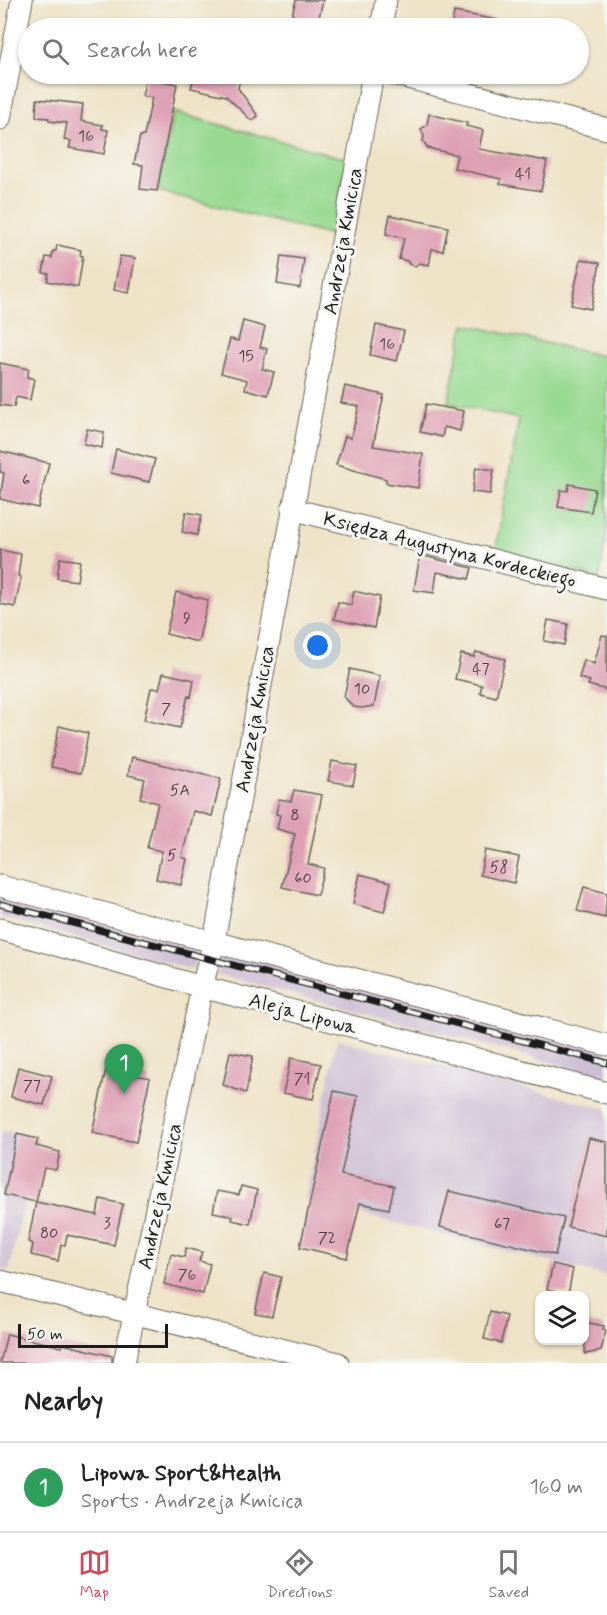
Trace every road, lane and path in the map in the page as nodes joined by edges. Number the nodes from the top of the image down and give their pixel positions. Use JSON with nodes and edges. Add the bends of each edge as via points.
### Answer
{"nodes":[{"id":1,"x":22,"y":0,"type":"edge"},
{"id":2,"x":386,"y":0,"type":"edge"},
{"id":3,"x":19,"y":18,"type":"edge"},
{"id":4,"x":383,"y":18,"type":"edge"},
{"id":5,"x":18,"y":22,"type":"edge"},
{"id":6,"x":371,"y":84,"type":"edge"},
{"id":7,"x":431,"y":84,"type":"edge"},
{"id":8,"x":0,"y":119,"type":"edge"},
{"id":9,"x":607,"y":129,"type":"edge"},
{"id":10,"x":292,"y":509,"type":"junction"},
{"id":11,"x":607,"y":589,"type":"edge"},
{"id":12,"x":0,"y":886,"type":"edge"},
{"id":13,"x":0,"y":929,"type":"edge"},
{"id":14,"x":214,"y":941,"type":"junction"},
{"id":15,"x":202,"y":987,"type":"junction"},
{"id":16,"x":607,"y":1045,"type":"edge"},
{"id":17,"x":607,"y":1093,"type":"edge"},
{"id":18,"x":0,"y":1281,"type":"edge"},
{"id":19,"x":135,"y":1315,"type":"junction"},
{"id":20,"x":124,"y":1363,"type":"edge"},
{"id":21,"x":338,"y":1363,"type":"edge"}],
"edges":[{"from":1,"to":3,"type":"street"},
{"from":2,"to":4,"type":"street"},
{"from":5,"to":8,"type":"street"},
{"from":6,"to":10,"type":"street","name":"Andrzeja Kmicica"},
{"from":7,"to":9,"type":"street"},
{"from":10,"to":11,"type":"street","name":"Księdza Augustyna Kordeckiego"},
{"from":10,"to":14,"type":"street","name":"Andrzeja Kmicica"},
{"from":12,"to":14,"type":"street"},
{"from":13,"to":15,"type":"street","name":"Aleja Lipowa"},
{"from":14,"to":15,"type":"street","name":"Andrzeja Kmicica"},
{"from":14,"to":16,"type":"street"},
{"from":15,"to":17,"type":"street","name":"Aleja Lipowa"},
{"from":15,"to":19,"type":"street","name":"Andrzeja Kmicica"},
{"from":18,"to":19,"type":"street"},
{"from":19,"to":20,"type":"street","name":"Andrzeja Kmicica"},
{"from":19,"to":21,"type":"street"}]}
